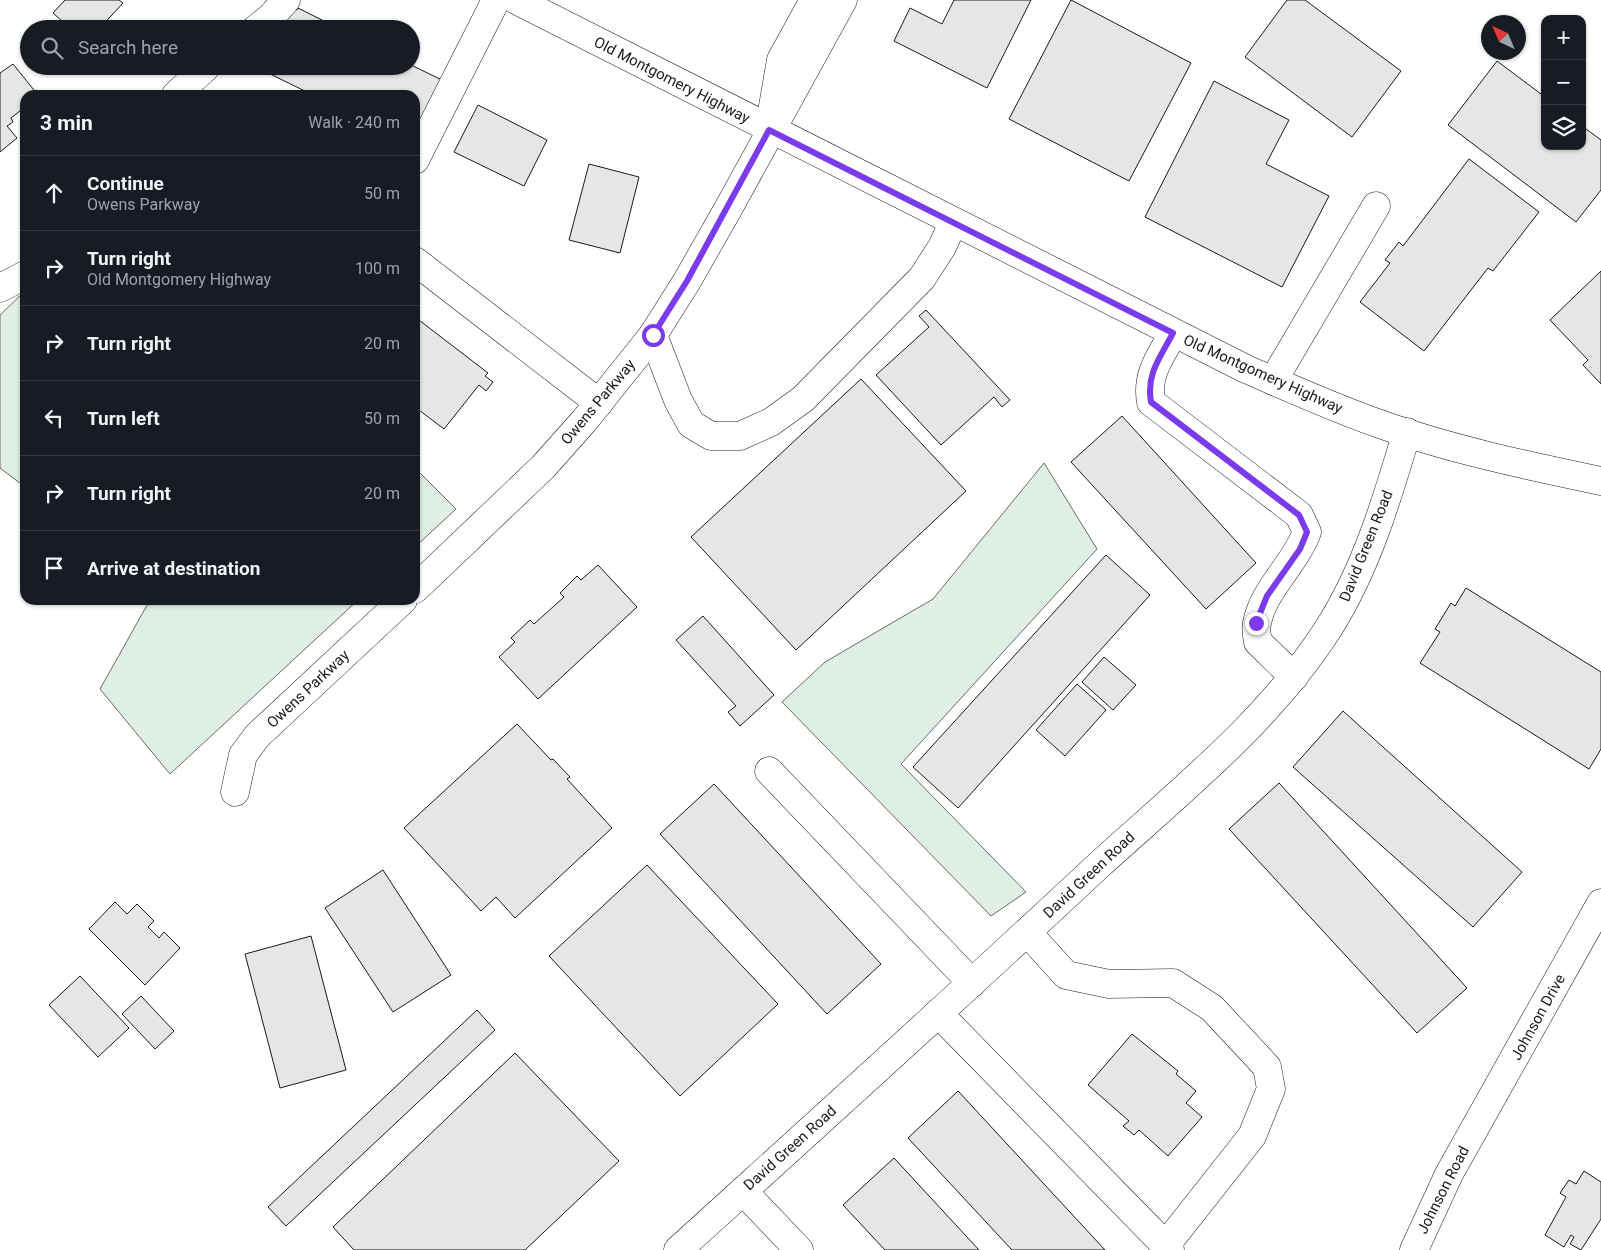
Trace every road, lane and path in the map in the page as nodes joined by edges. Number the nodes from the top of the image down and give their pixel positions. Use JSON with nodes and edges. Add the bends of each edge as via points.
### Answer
{"nodes":[{"id":1,"x":286,"y":0,"type":"edge"},
{"id":2,"x":496,"y":0,"type":"edge"},
{"id":3,"x":516,"y":0,"type":"edge"},
{"id":4,"x":814,"y":0,"type":"edge"},
{"id":5,"x":843,"y":0,"type":"edge"},
{"id":6,"x":267,"y":20,"type":"edge"},
{"id":7,"x":197,"y":75,"type":"edge"},
{"id":8,"x":181,"y":90,"type":"edge"},
{"id":9,"x":769,"y":130,"type":"junction"},
{"id":10,"x":420,"y":150,"type":"edge"},
{"id":11,"x":1376,"y":206,"type":"dead end"},
{"id":12,"x":953,"y":223,"type":"junction"},
{"id":13,"x":420,"y":265,"type":"edge"},
{"id":14,"x":20,"y":278,"type":"edge"},
{"id":15,"x":0,"y":288,"type":"edge"},
{"id":16,"x":1173,"y":333,"type":"junction"},
{"id":17,"x":653,"y":335,"type":"junction"},
{"id":18,"x":1272,"y":381,"type":"junction"},
{"id":19,"x":599,"y":403,"type":"junction"},
{"id":20,"x":1407,"y":432,"type":"junction"},
{"id":21,"x":1601,"y":481,"type":"edge"},
{"id":22,"x":420,"y":584,"type":"edge"},
{"id":23,"x":398,"y":605,"type":"edge"},
{"id":24,"x":1294,"y":678,"type":"junction"},
{"id":25,"x":769,"y":771,"type":"dead end"},
{"id":26,"x":235,"y":792,"type":"dead end"},
{"id":27,"x":1601,"y":903,"type":"edge"},
{"id":28,"x":1028,"y":932,"type":"junction"},
{"id":29,"x":972,"y":982,"type":"junction"},
{"id":30,"x":938,"y":1013,"type":"junction"},
{"id":31,"x":1473,"y":1130,"type":"joint"},
{"id":32,"x":743,"y":1191,"type":"junction"},
{"id":33,"x":1168,"y":1248,"type":"edge"},
{"id":34,"x":678,"y":1250,"type":"edge"},
{"id":35,"x":799,"y":1250,"type":"edge"},
{"id":36,"x":1414,"y":1250,"type":"edge"}],
"edges":[{"from":1,"to":6,"type":"street"},
{"from":2,"to":10,"type":"street"},
{"from":3,"to":9,"type":"street","name":"Old Montgomery Highway"},
{"from":4,"to":9,"type":"street","via":[[781,60]]},
{"from":5,"to":9,"type":"street","name":"Owens Parkway"},
{"from":7,"to":8,"type":"street"},
{"from":9,"to":12,"type":"street","name":"Old Montgomery Highway"},
{"from":9,"to":17,"type":"street","name":"Owens Parkway","via":[[692,273]]},
{"from":11,"to":18,"type":"street"},
{"from":12,"to":16,"type":"street","name":"Old Montgomery Highway"},
{"from":12,"to":17,"type":"street","via":[[922,278],[803,399],[772,422],[740,436],[711,436],[691,424],[678,400]]},
{"from":13,"to":19,"type":"street"},
{"from":14,"to":15,"type":"street"},
{"from":16,"to":18,"type":"street","name":"Old Montgomery Highway"},
{"from":16,"to":24,"type":"street","via":[[1150,377],[1151,402],[1299,515],[1307,532],[1300,549],[1267,596],[1256,623],[1258,642]]},
{"from":17,"to":19,"type":"street","name":"Owens Parkway"},
{"from":18,"to":20,"type":"street","name":"Old Montgomery Highway"},
{"from":19,"to":22,"type":"street","name":"Owens Parkway","via":[[543,467]]},
{"from":20,"to":21,"type":"street","name":"Old Montgomery Highway","via":[[1533,467]]},
{"from":20,"to":24,"type":"street","name":"David Green Road","via":[[1350,593]]},
{"from":23,"to":26,"type":"street","name":"Owens Parkway","via":[[257,736],[244,755]]},
{"from":24,"to":28,"type":"street","name":"David Green Road","via":[[1217,757]]},
{"from":25,"to":29,"type":"street"},
{"from":27,"to":31,"type":"street","name":"Johnson Drive"},
{"from":28,"to":29,"type":"street","name":"David Green Road"},
{"from":28,"to":33,"type":"street","via":[[1066,975],[1109,984],[1173,983],[1212,1008],[1266,1067],[1272,1089],[1252,1136]]},
{"from":29,"to":30,"type":"street","name":"David Green Road"},
{"from":30,"to":32,"type":"street","name":"David Green Road"},
{"from":30,"to":33,"type":"street"},
{"from":31,"to":36,"type":"street","name":"Johnson Road"},
{"from":32,"to":34,"type":"street","name":"David Green Road"},
{"from":32,"to":35,"type":"street"}]}
